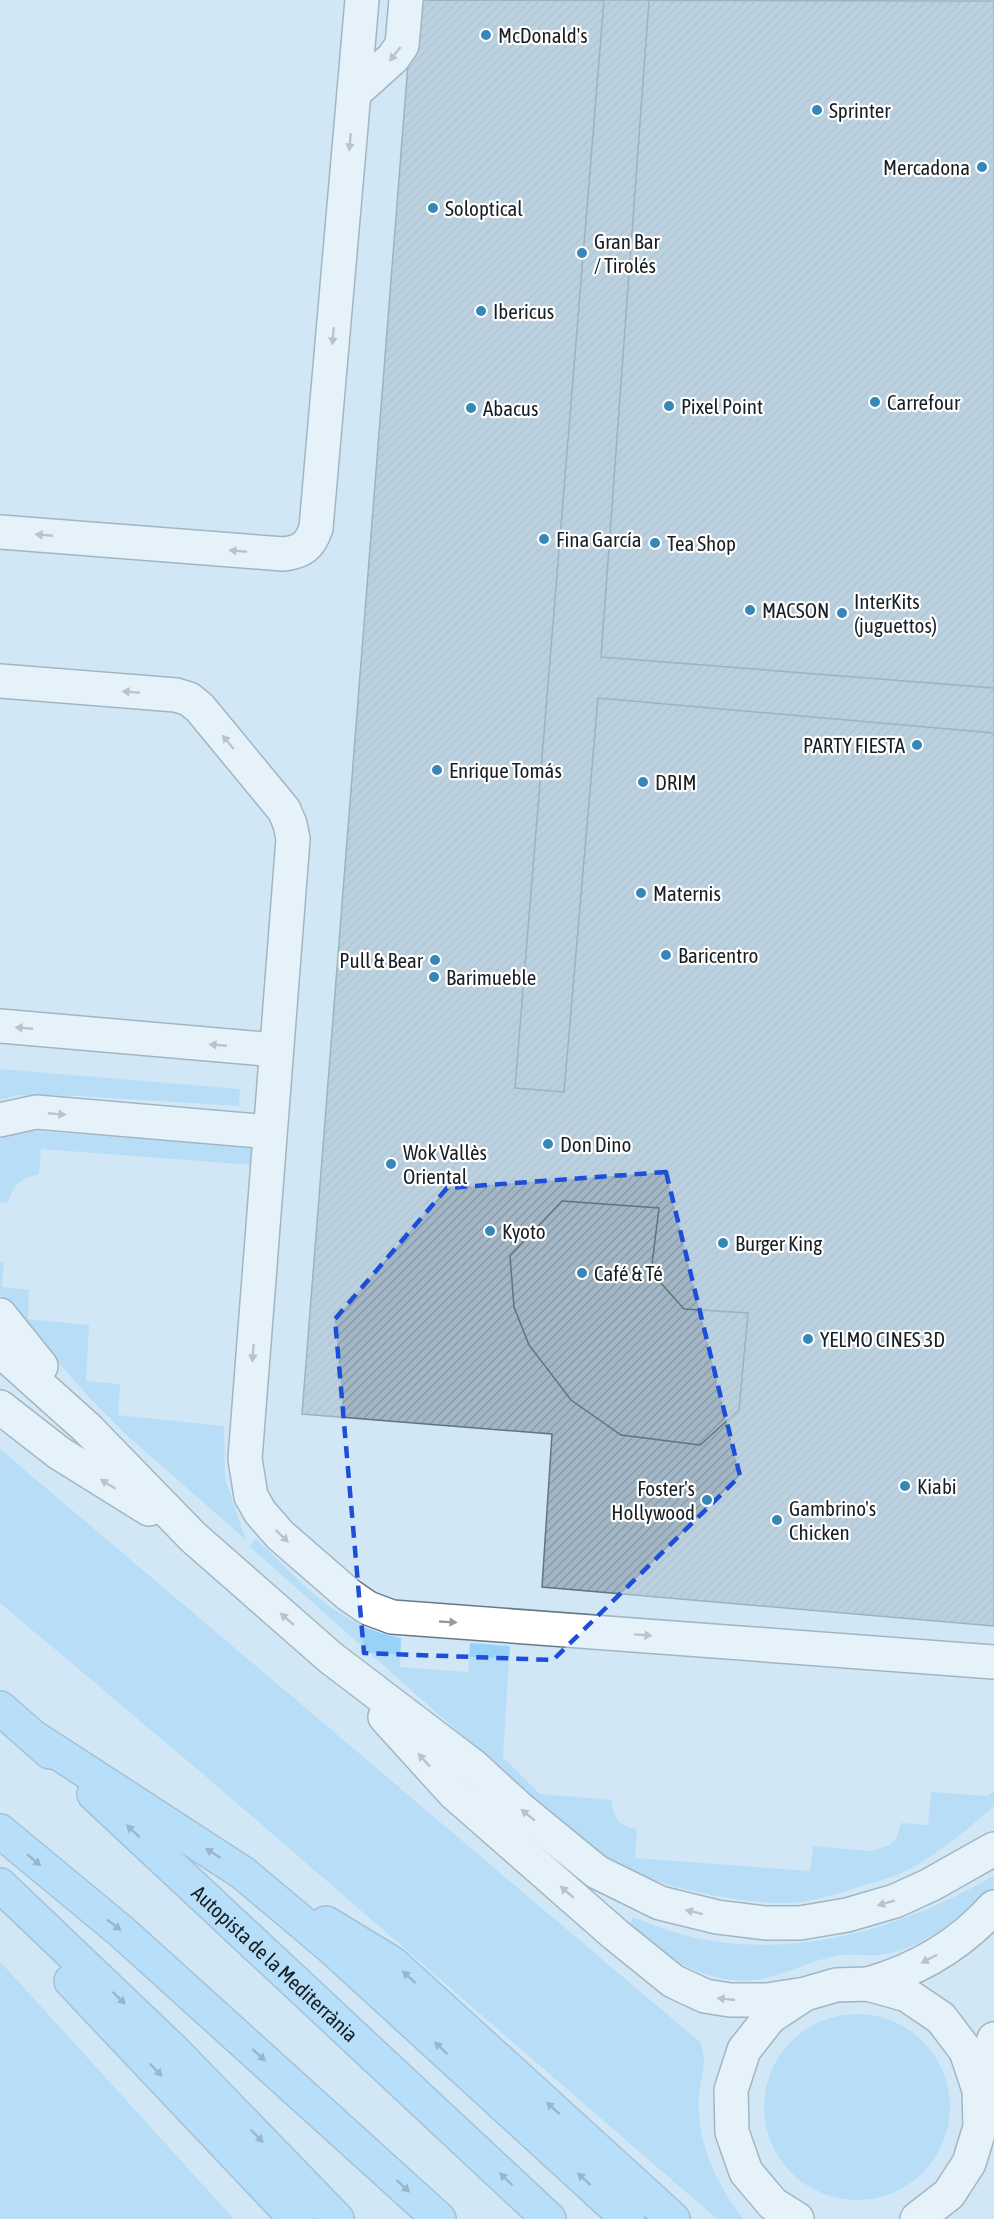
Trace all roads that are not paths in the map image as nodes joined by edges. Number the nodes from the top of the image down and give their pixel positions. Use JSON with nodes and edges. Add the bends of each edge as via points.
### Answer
{"nodes":[{"id":1,"x":362,"y":0,"type":"edge"},
{"id":2,"x":406,"y":0,"type":"edge"},
{"id":3,"x":354,"y":93,"type":"junction"},
{"id":4,"x":0,"y":532,"type":"edge"},
{"id":5,"x":0,"y":681,"type":"edge"},
{"id":6,"x":0,"y":1026,"type":"edge"},
{"id":7,"x":276,"y":1050,"type":"junction"},
{"id":8,"x":0,"y":1120,"type":"edge"},
{"id":9,"x":270,"y":1132,"type":"junction"},
{"id":10,"x":0,"y":1315,"type":"edge"},
{"id":11,"x":0,"y":1350,"type":"edge"},
{"id":12,"x":0,"y":1407,"type":"edge"},
{"id":13,"x":87,"y":1428,"type":"junction"},
{"id":14,"x":193,"y":1537,"type":"junction"},
{"id":15,"x":331,"y":1658,"type":"junction"},
{"id":16,"x":994,"y":1662,"type":"edge"},
{"id":17,"x":0,"y":1708,"type":"edge"},
{"id":18,"x":35,"y":1738,"type":"junction"},
{"id":19,"x":0,"y":1832,"type":"edge"},
{"id":20,"x":994,"y":1832,"type":"edge"},
{"id":21,"x":994,"y":1849,"type":"edge"},
{"id":22,"x":243,"y":1873,"type":"junction"},
{"id":23,"x":930,"y":1885,"type":"junction"},
{"id":24,"x":0,"y":1886,"type":"edge"},
{"id":25,"x":0,"y":1906,"type":"edge"},
{"id":26,"x":994,"y":1907,"type":"edge"},
{"id":27,"x":868,"y":1984,"type":"junction"},
{"id":28,"x":805,"y":1994,"type":"junction"},
{"id":29,"x":994,"y":2039,"type":"edge"},
{"id":30,"x":979,"y":2090,"type":"junction"},
{"id":31,"x":994,"y":2148,"type":"edge"},
{"id":32,"x":296,"y":2219,"type":"edge"},
{"id":33,"x":338,"y":2219,"type":"edge"},
{"id":34,"x":439,"y":2219,"type":"edge"},
{"id":35,"x":549,"y":2219,"type":"edge"},
{"id":36,"x":628,"y":2219,"type":"edge"},
{"id":37,"x":673,"y":2219,"type":"edge"},
{"id":38,"x":797,"y":2219,"type":"edge"},
{"id":39,"x":916,"y":2219,"type":"edge"}],
"edges":[{"from":1,"to":3,"type":"street"},
{"from":2,"to":3,"type":"street","one_way":true,"via":[[402,45]]},
{"from":3,"to":4,"type":"street","one_way":true,"via":[[312,540],[305,548],[283,554]]},
{"from":7,"to":5,"type":"street","one_way":true,"via":[[293,839],[284,810],[189,699]]},
{"from":7,"to":6,"type":"street","one_way":true},
{"from":7,"to":9,"type":"street"},
{"from":8,"to":9,"type":"street","one_way":true,"via":[[36,1112]]},
{"from":9,"to":16,"type":"street","one_way":true,"via":[[244,1459],[251,1496],[260,1512],[349,1595],[392,1617],[416,1620]]},
{"from":10,"to":13,"type":"street"},
{"from":11,"to":13,"type":"street"},
{"from":14,"to":12,"type":"street","one_way":true,"via":[[59,1453]]},
{"from":13,"to":14,"type":"street"},
{"from":15,"to":14,"type":"street","one_way":true},
{"from":23,"to":15,"type":"street","one_way":true,"via":[[896,1901],[800,1923],[717,1917],[660,1903],[597,1872],[473,1766]]},
{"from":28,"to":15,"type":"street","one_way":true,"via":[[768,2000],[730,2000],[705,1996],[673,1981],[454,1793]]},
{"from":17,"to":18,"type":"highway","name":"Autopista de la Mediterrània"},
{"from":22,"to":18,"type":"highway","one_way":true},
{"from":35,"to":18,"type":"highway","name":"Autopista de la Mediterrània","one_way":true},
{"from":19,"to":34,"type":"highway","one_way":true,"via":[[122,1932]]},
{"from":20,"to":23,"type":"street","via":[[970,1857]]},
{"from":21,"to":23,"type":"street"},
{"from":36,"to":22,"type":"highway","one_way":true,"via":[[331,1947]]},
{"from":37,"to":22,"type":"highway","one_way":true,"via":[[392,1963]]},
{"from":24,"to":33,"type":"highway","one_way":true,"via":[[174,2050]]},
{"from":25,"to":32,"type":"highway","one_way":true},
{"from":26,"to":27,"type":"street","one_way":true,"via":[[955,1944],[892,1977]]},
{"from":27,"to":28,"type":"street","via":[[836,1985]]},
{"from":27,"to":30,"type":"street","via":[[907,1995],[941,2018],[966,2051]]},
{"from":28,"to":38,"type":"street","via":[[770,2017],[744,2050],[731,2090],[732,2132],[746,2172],[773,2204]]},
{"from":29,"to":30,"type":"street"},
{"from":30,"to":31,"type":"street"},
{"from":30,"to":39,"type":"street","via":[[980,2127],[969,2163],[949,2194]]}]}
